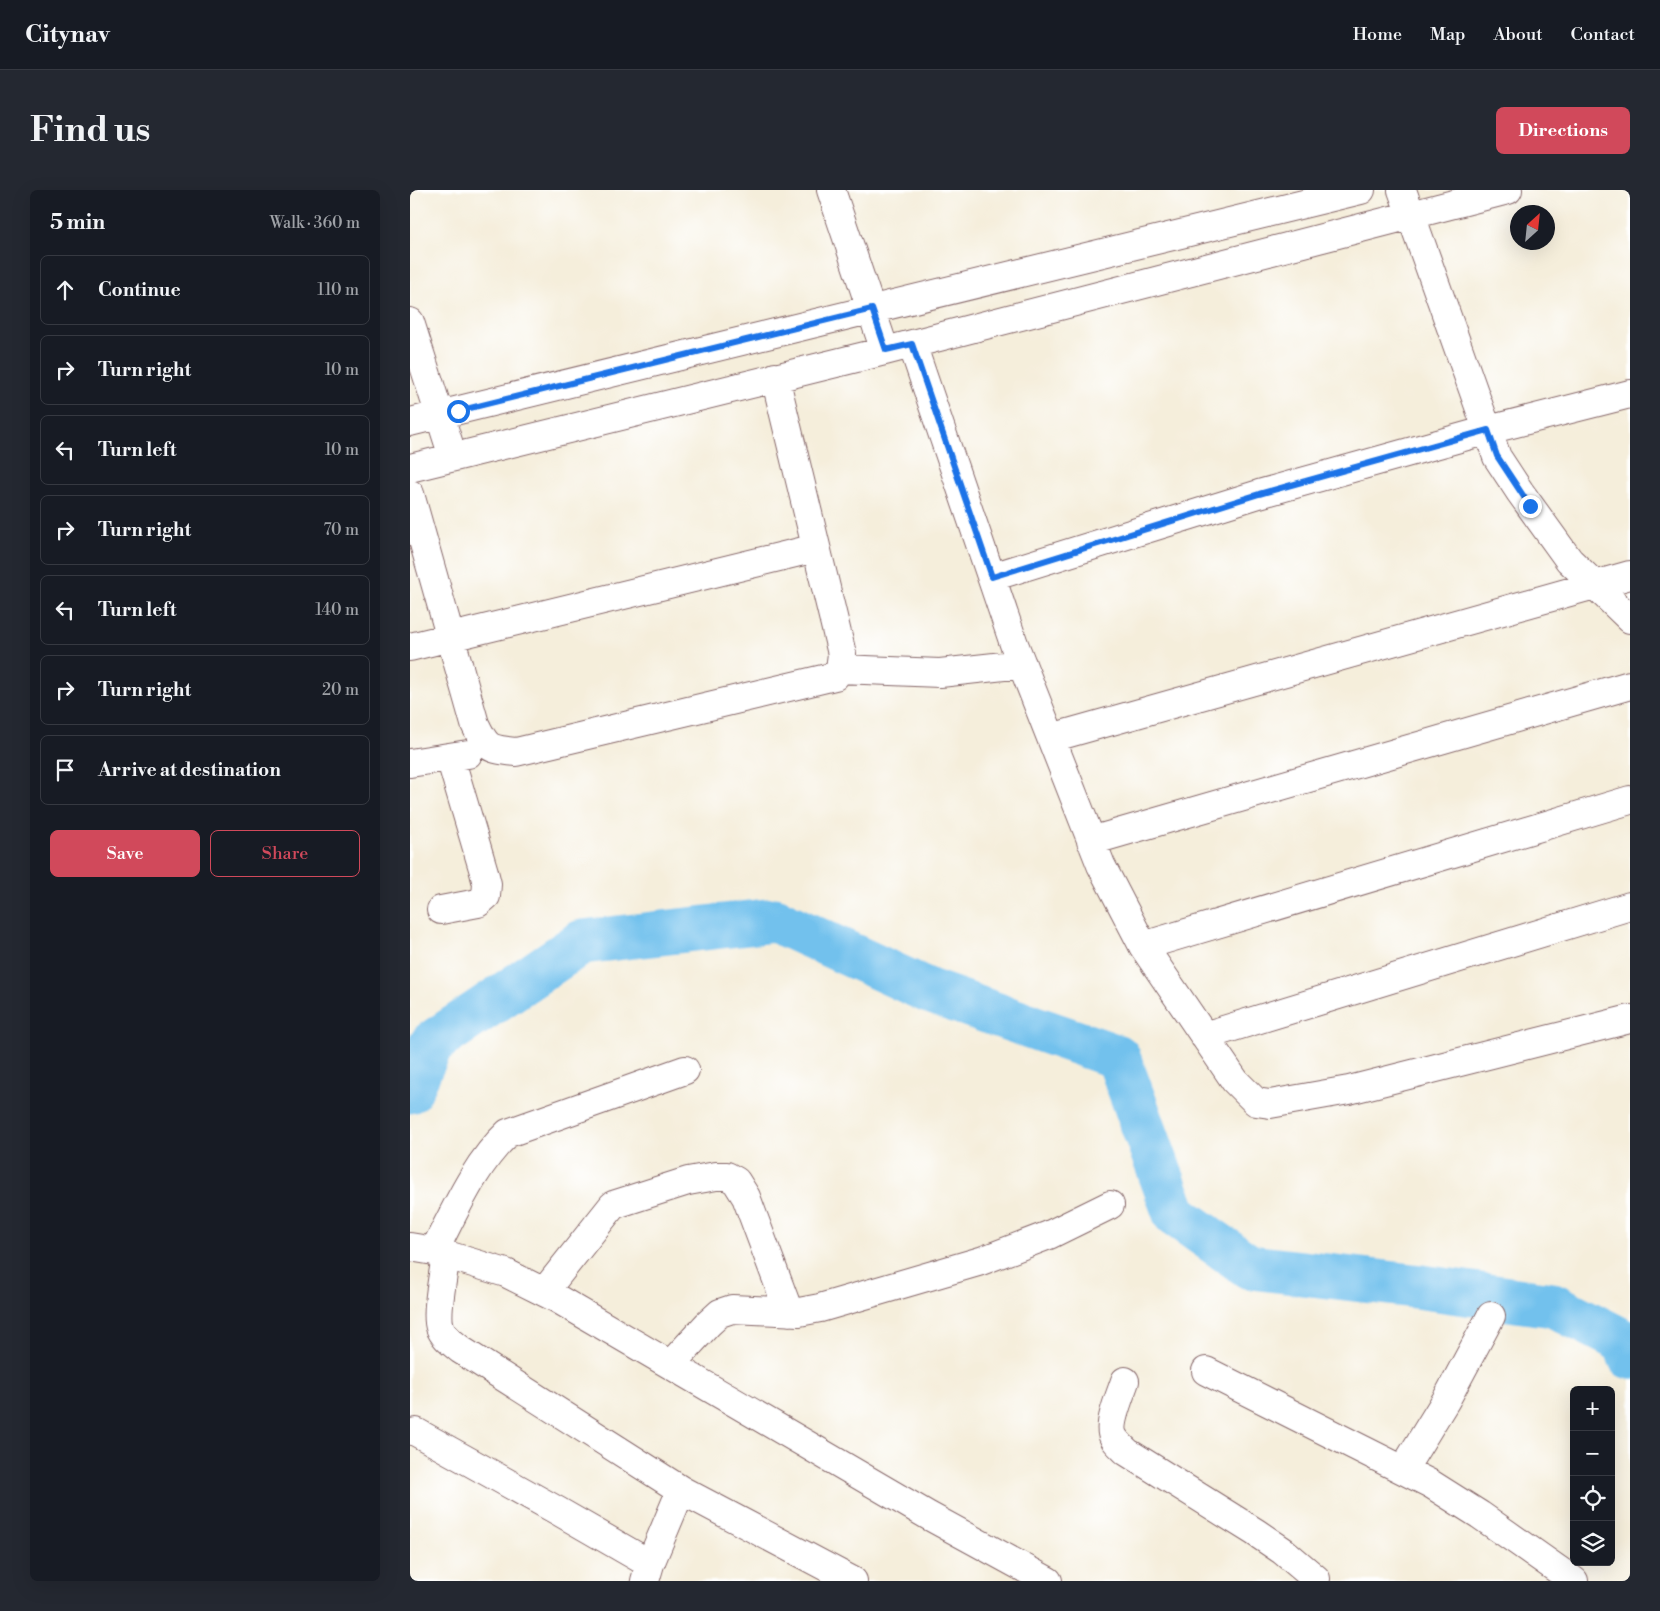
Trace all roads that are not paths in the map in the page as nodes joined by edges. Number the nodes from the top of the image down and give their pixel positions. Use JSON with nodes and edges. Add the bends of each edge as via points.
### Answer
{"nodes":[{"id":1,"x":830,"y":190,"type":"edge"},
{"id":2,"x":1361,"y":190,"type":"edge"},
{"id":3,"x":1402,"y":190,"type":"edge"},
{"id":4,"x":1508,"y":190,"type":"edge"},
{"id":5,"x":1411,"y":215,"type":"junction"},
{"id":6,"x":872,"y":309,"type":"junction"},
{"id":7,"x":410,"y":322,"type":"edge"},
{"id":8,"x":912,"y":344,"type":"junction"},
{"id":9,"x":886,"y":350,"type":"junction"},
{"id":10,"x":775,"y":377,"type":"junction"},
{"id":11,"x":1630,"y":394,"type":"edge"},
{"id":12,"x":439,"y":415,"type":"junction"},
{"id":13,"x":410,"y":422,"type":"edge"},
{"id":14,"x":1488,"y":430,"type":"junction"},
{"id":15,"x":453,"y":457,"type":"junction"},
{"id":16,"x":410,"y":468,"type":"edge"},
{"id":17,"x":410,"y":494,"type":"edge"},
{"id":18,"x":816,"y":548,"type":"junction"},
{"id":19,"x":1630,"y":575,"type":"edge"},
{"id":20,"x":992,"y":577,"type":"junction"},
{"id":21,"x":1595,"y":585,"type":"junction"},
{"id":22,"x":1630,"y":619,"type":"edge"},
{"id":23,"x":449,"y":638,"type":"junction"},
{"id":24,"x":410,"y":647,"type":"edge"},
{"id":25,"x":1022,"y":664,"type":"junction"},
{"id":26,"x":840,"y":669,"type":"junction"},
{"id":27,"x":1630,"y":685,"type":"edge"},
{"id":28,"x":1051,"y":738,"type":"junction"},
{"id":29,"x":494,"y":750,"type":"junction"},
{"id":30,"x":450,"y":757,"type":"junction"},
{"id":31,"x":410,"y":763,"type":"edge"},
{"id":32,"x":1630,"y":800,"type":"edge"},
{"id":33,"x":1091,"y":840,"type":"junction"},
{"id":34,"x":1630,"y":906,"type":"edge"},
{"id":35,"x":441,"y":910,"type":"dead end"},
{"id":36,"x":1143,"y":946,"type":"junction"},
{"id":37,"x":1630,"y":1019,"type":"edge"},
{"id":38,"x":1204,"y":1036,"type":"junction"},
{"id":39,"x":684,"y":1070,"type":"dead end"},
{"id":40,"x":1110,"y":1205,"type":"dead end"},
{"id":41,"x":430,"y":1251,"type":"edge"},
{"id":42,"x":544,"y":1292,"type":"junction"},
{"id":43,"x":789,"y":1312,"type":"junction"},
{"id":44,"x":1491,"y":1316,"type":"dead end"},
{"id":45,"x":671,"y":1364,"type":"junction"},
{"id":46,"x":1206,"y":1371,"type":"dead end"},
{"id":47,"x":1125,"y":1381,"type":"dead end"},
{"id":48,"x":416,"y":1432,"type":"dead end"},
{"id":49,"x":1403,"y":1470,"type":"junction"},
{"id":50,"x":681,"y":1490,"type":"junction"},
{"id":51,"x":647,"y":1573,"type":"edge"},
{"id":52,"x":1319,"y":1580,"type":"edge"},
{"id":53,"x":853,"y":1581,"type":"edge"},
{"id":54,"x":1048,"y":1581,"type":"edge"},
{"id":55,"x":1574,"y":1581,"type":"edge"}],
"edges":[{"from":1,"to":6,"type":"street"},
{"from":2,"to":6,"type":"street"},
{"from":3,"to":5,"type":"street"},
{"from":4,"to":5,"type":"street"},
{"from":5,"to":8,"type":"street"},
{"from":5,"to":14,"type":"street"},
{"from":6,"to":9,"type":"street"},
{"from":6,"to":12,"type":"street"},
{"from":7,"to":12,"type":"street"},
{"from":8,"to":9,"type":"street"},
{"from":8,"to":20,"type":"street"},
{"from":9,"to":10,"type":"street"},
{"from":10,"to":15,"type":"street"},
{"from":10,"to":18,"type":"street"},
{"from":11,"to":14,"type":"street"},
{"from":12,"to":13,"type":"street"},
{"from":12,"to":15,"type":"street"},
{"from":14,"to":20,"type":"street","via":[[1259,494]]},
{"from":14,"to":21,"type":"street","via":[[1497,456],[1520,492],[1570,560]]},
{"from":15,"to":16,"type":"street"},
{"from":17,"to":23,"type":"street"},
{"from":18,"to":23,"type":"street"},
{"from":18,"to":26,"type":"street","via":[[842,654]]},
{"from":19,"to":21,"type":"street"},
{"from":20,"to":25,"type":"street"},
{"from":21,"to":22,"type":"street"},
{"from":21,"to":28,"type":"street"},
{"from":23,"to":24,"type":"street"},
{"from":23,"to":29,"type":"street","via":[[475,724],[484,743]]},
{"from":25,"to":26,"type":"street","via":[[940,673]]},
{"from":25,"to":28,"type":"street"},
{"from":26,"to":29,"type":"street","via":[[835,676],[516,752]]},
{"from":27,"to":33,"type":"street"},
{"from":28,"to":33,"type":"street"},
{"from":29,"to":30,"type":"street"},
{"from":30,"to":31,"type":"street"},
{"from":30,"to":35,"type":"street","via":[[485,878],[486,896],[478,904]]},
{"from":32,"to":36,"type":"street"},
{"from":33,"to":36,"type":"street"},
{"from":34,"to":38,"type":"street"},
{"from":36,"to":38,"type":"street"},
{"from":37,"to":38,"type":"street","via":[[1349,1090],[1270,1104],[1256,1102],[1235,1081]]},
{"from":39,"to":41,"type":"street","via":[[508,1133],[481,1164]]},
{"from":40,"to":43,"type":"street","via":[[1049,1235],[980,1261],[820,1308]]},
{"from":41,"to":42,"type":"street","via":[[506,1273]]},
{"from":41,"to":50,"type":"street","via":[[440,1327],[446,1338]]},
{"from":42,"to":43,"type":"street","via":[[613,1205],[688,1181],[727,1176],[736,1181],[746,1198]]},
{"from":42,"to":45,"type":"street"},
{"from":43,"to":45,"type":"street","via":[[732,1309],[720,1313]]},
{"from":44,"to":49,"type":"street","via":[[1446,1400]]},
{"from":45,"to":54,"type":"street","via":[[929,1516]]},
{"from":46,"to":49,"type":"street"},
{"from":47,"to":52,"type":"street","via":[[1111,1431],[1116,1442],[1283,1551]]},
{"from":48,"to":51,"type":"street","via":[[558,1511]]},
{"from":49,"to":55,"type":"street","via":[[1480,1515]]},
{"from":50,"to":51,"type":"street"},
{"from":50,"to":53,"type":"street"}]}
